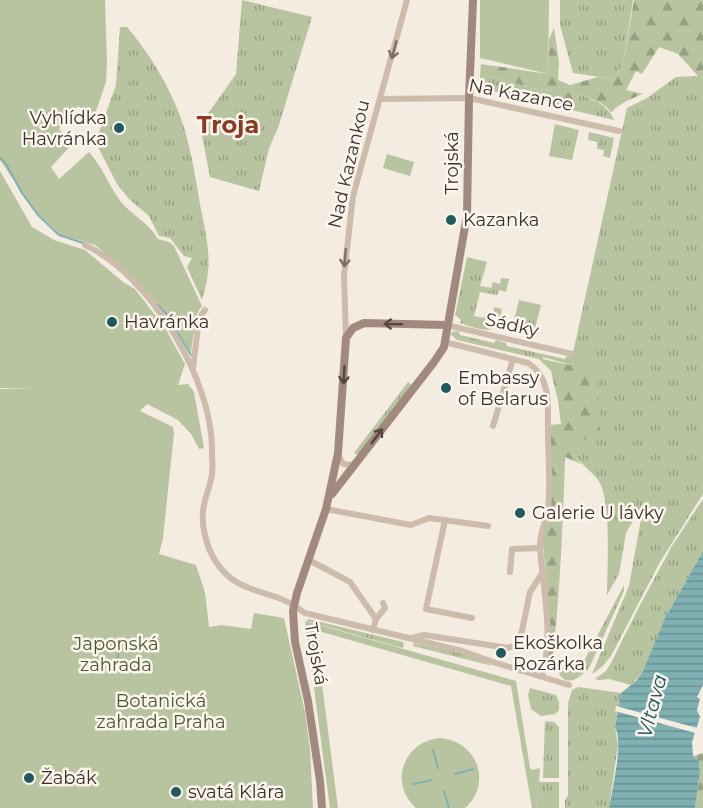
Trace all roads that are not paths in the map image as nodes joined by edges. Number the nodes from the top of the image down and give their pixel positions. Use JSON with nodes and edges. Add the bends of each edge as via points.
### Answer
{"nodes":[{"id":1,"x":407,"y":0,"type":"edge"},
{"id":2,"x":473,"y":0,"type":"edge"},
{"id":3,"x":469,"y":98,"type":"junction"},
{"id":4,"x":380,"y":99,"type":"junction"},
{"id":5,"x":619,"y":131,"type":"dead end"},
{"id":6,"x":85,"y":245,"type":"dead end"},
{"id":7,"x":205,"y":310,"type":"dead end"},
{"id":8,"x":446,"y":325,"type":"junction"},
{"id":9,"x":346,"y":338,"type":"junction"},
{"id":10,"x":445,"y":342,"type":"junction"},
{"id":11,"x":572,"y":354,"type":"dead end"},
{"id":12,"x":513,"y":359,"type":"junction"},
{"id":13,"x":193,"y":368,"type":"junction"},
{"id":14,"x":493,"y":426,"type":"dead end"},
{"id":15,"x":338,"y":453,"type":"junction"},
{"id":16,"x":354,"y":465,"type":"junction"},
{"id":17,"x":329,"y":500,"type":"junction"},
{"id":18,"x":326,"y":509,"type":"junction"},
{"id":19,"x":445,"y":520,"type":"junction"},
{"id":20,"x":488,"y":526,"type":"dead end"},
{"id":21,"x":540,"y":548,"type":"junction"},
{"id":22,"x":309,"y":560,"type":"junction"},
{"id":23,"x":510,"y":572,"type":"dead end"},
{"id":24,"x":543,"y":572,"type":"junction"},
{"id":25,"x":383,"y":603,"type":"dead end"},
{"id":26,"x":293,"y":606,"type":"junction"},
{"id":27,"x":472,"y":618,"type":"dead end"},
{"id":28,"x":376,"y":619,"type":"junction"},
{"id":29,"x":373,"y":630,"type":"junction"},
{"id":30,"x":409,"y":638,"type":"junction"},
{"id":31,"x":542,"y":676,"type":"junction"},
{"id":32,"x":569,"y":685,"type":"dead end"},
{"id":33,"x":322,"y":808,"type":"edge"}],
"edges":[{"from":1,"to":4,"type":"street","name":"Nad Kazankou","one_way":true},
{"from":2,"to":3,"type":"street","name":"Trojská"},
{"from":3,"to":4,"type":"street","name":"Na Kazance"},
{"from":3,"to":5,"type":"street","name":"Na Kazance"},
{"from":3,"to":8,"type":"street","name":"Trojská","via":[[467,214]]},
{"from":4,"to":9,"type":"street","name":"Nad Kazankou","one_way":true,"via":[[353,196],[347,233]]},
{"from":6,"to":13,"type":"street","via":[[128,276],[165,318]]},
{"from":7,"to":13,"type":"street","via":[[199,318]]},
{"from":8,"to":9,"type":"street","one_way":true,"via":[[364,323],[352,328]]},
{"from":8,"to":10,"type":"street","name":"Trojská"},
{"from":8,"to":11,"type":"street","name":"Sádky"},
{"from":9,"to":15,"type":"street","name":"Trojská","one_way":true},
{"from":10,"to":12,"type":"street","name":"Sádky"},
{"from":16,"to":10,"type":"street","name":"Trojská","one_way":true,"via":[[442,352]]},
{"from":12,"to":14,"type":"street","name":"Sádky"},
{"from":12,"to":21,"type":"street","via":[[536,368],[547,392],[548,511],[540,532]]},
{"from":13,"to":26,"type":"street","via":[[212,447],[212,474],[203,508],[210,552],[226,575],[239,584]]},
{"from":15,"to":16,"type":"street","via":[[343,464]]},
{"from":15,"to":17,"type":"street","name":"Trojská"},
{"from":16,"to":17,"type":"street","name":"Trojská"},
{"from":17,"to":18,"type":"street","name":"Trojská"},
{"from":18,"to":19,"type":"street","via":[[411,525],[429,518]]},
{"from":18,"to":22,"type":"street","name":"Trojská"},
{"from":19,"to":20,"type":"street"},
{"from":19,"to":27,"type":"street","via":[[426,609]]},
{"from":21,"to":23,"type":"street","via":[[512,549]]},
{"from":21,"to":24,"type":"street"},
{"from":22,"to":26,"type":"street","name":"Trojská"},
{"from":22,"to":28,"type":"street","via":[[350,582]]},
{"from":24,"to":30,"type":"street","via":[[530,592],[516,645],[508,648],[424,635]]},
{"from":24,"to":31,"type":"street","via":[[548,632]]},
{"from":25,"to":28,"type":"street","via":[[384,612]]},
{"from":26,"to":29,"type":"street","via":[[304,613]]},
{"from":26,"to":33,"type":"street","name":"Trojská","via":[[295,642],[308,701]]},
{"from":28,"to":29,"type":"street"},
{"from":29,"to":30,"type":"street"},
{"from":30,"to":31,"type":"street"},
{"from":31,"to":32,"type":"street"}]}
